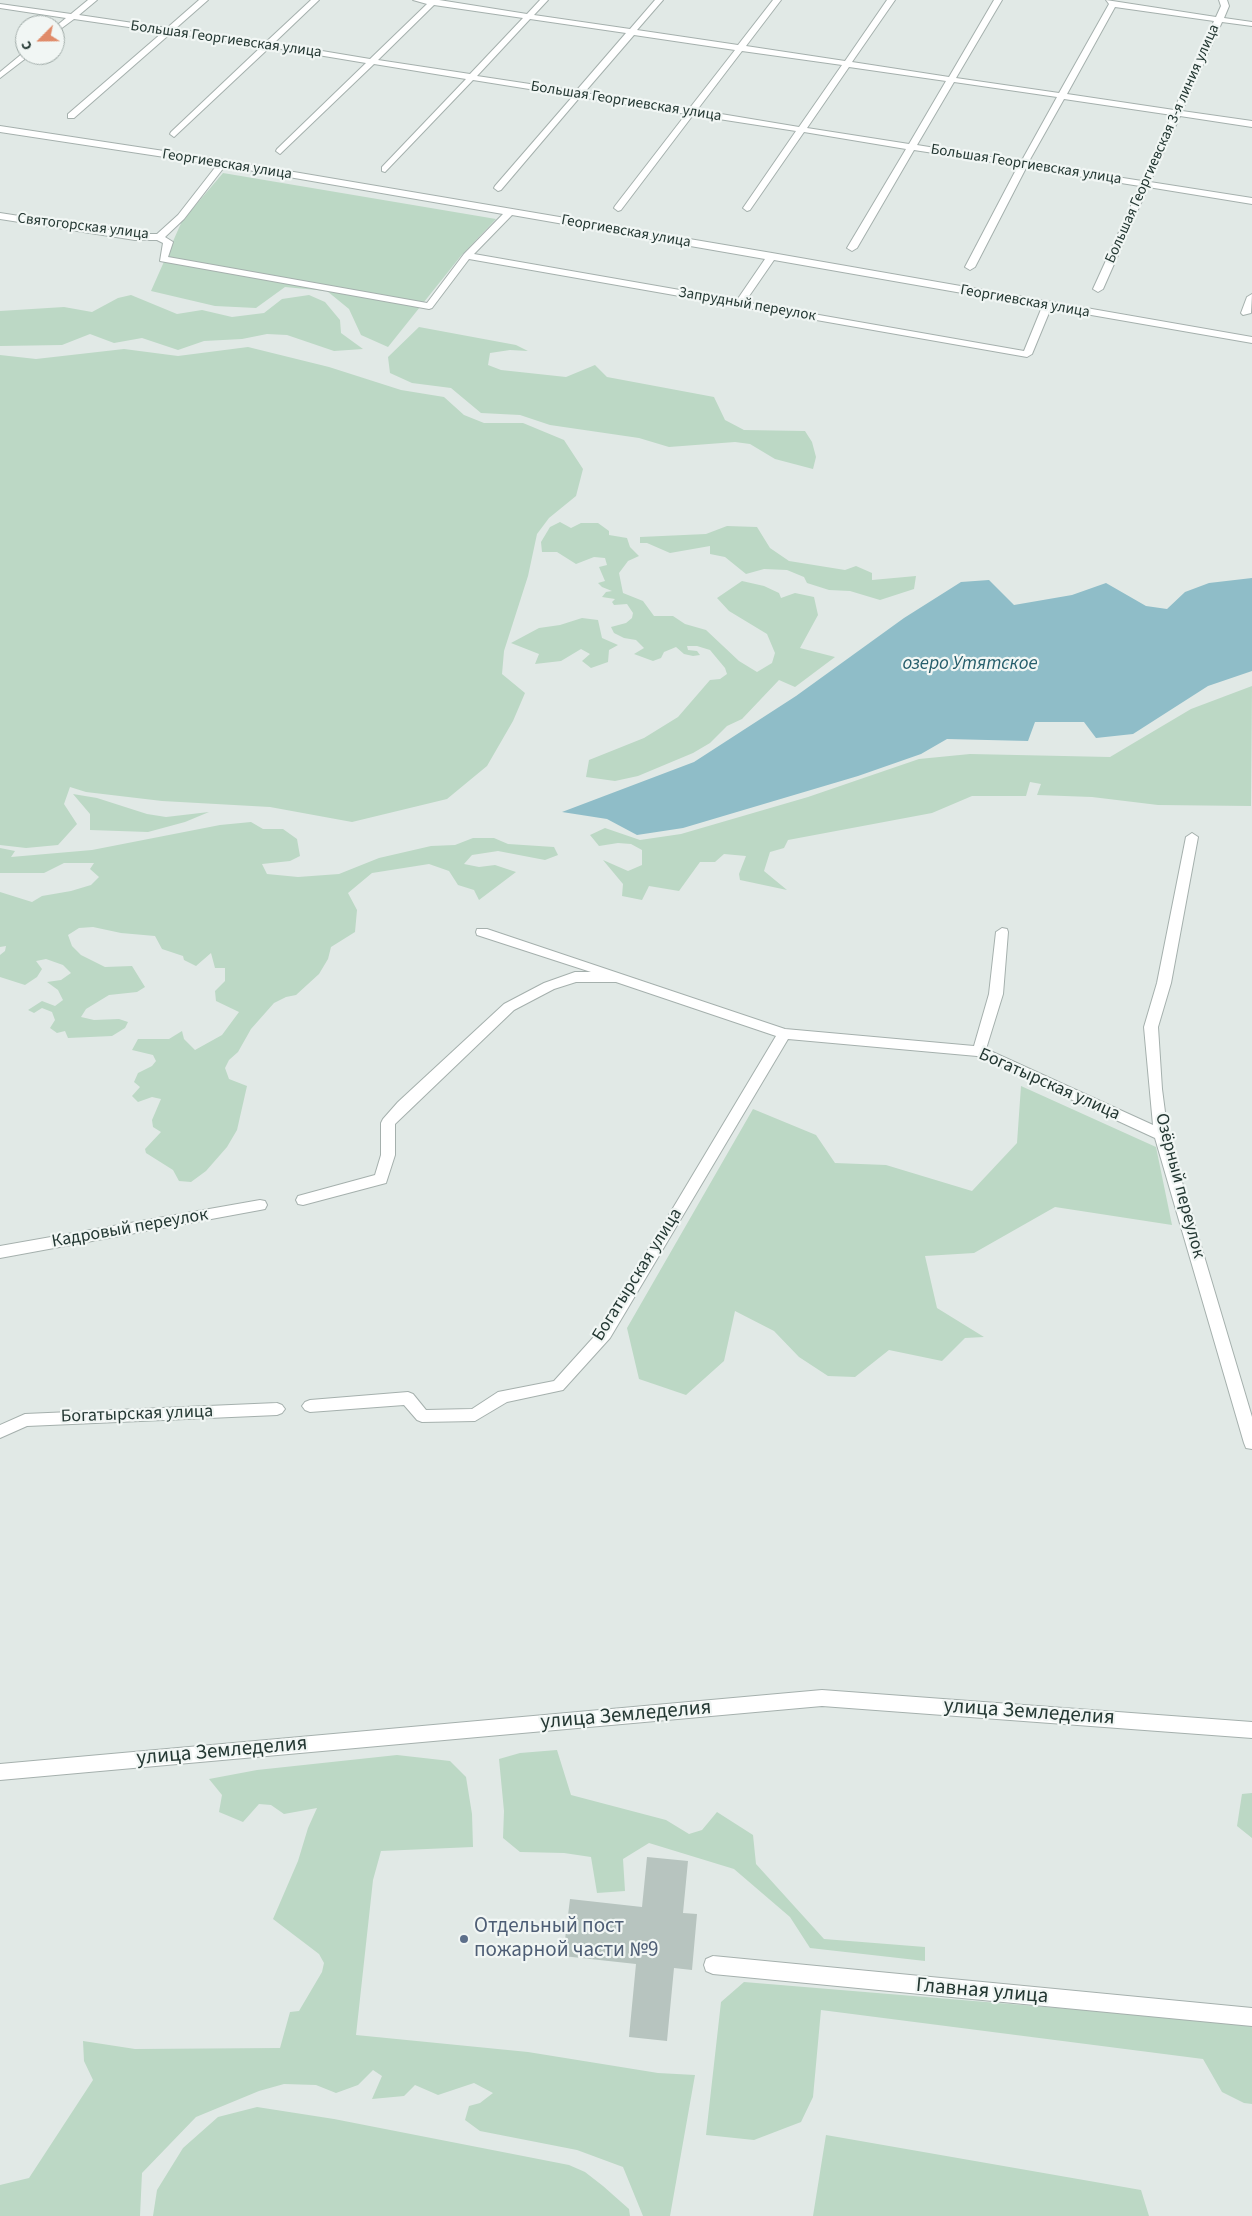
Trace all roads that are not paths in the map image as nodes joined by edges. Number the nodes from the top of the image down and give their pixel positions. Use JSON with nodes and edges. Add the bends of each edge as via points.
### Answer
{"nodes":[{"id":1,"x":93,"y":0,"type":"edge"},
{"id":2,"x":204,"y":0,"type":"edge"},
{"id":3,"x":315,"y":0,"type":"edge"},
{"id":4,"x":417,"y":0,"type":"edge"},
{"id":5,"x":544,"y":0,"type":"edge"},
{"id":6,"x":659,"y":0,"type":"edge"},
{"id":7,"x":777,"y":0,"type":"edge"},
{"id":8,"x":890,"y":0,"type":"edge"},
{"id":9,"x":998,"y":0,"type":"edge"},
{"id":10,"x":1223,"y":0,"type":"edge"},
{"id":11,"x":434,"y":1,"type":"edge"},
{"id":12,"x":1112,"y":2,"type":"edge"},
{"id":13,"x":0,"y":6,"type":"edge"},
{"id":14,"x":529,"y":16,"type":"junction"},
{"id":15,"x":72,"y":17,"type":"junction"},
{"id":16,"x":1218,"y":19,"type":"junction"},
{"id":17,"x":65,"y":23,"type":"edge"},
{"id":18,"x":1252,"y":24,"type":"edge"},
{"id":19,"x":632,"y":31,"type":"junction"},
{"id":20,"x":168,"y":32,"type":"junction"},
{"id":21,"x":269,"y":46,"type":"junction"},
{"id":22,"x":741,"y":47,"type":"junction"},
{"id":23,"x":370,"y":62,"type":"junction"},
{"id":24,"x":848,"y":63,"type":"junction"},
{"id":25,"x":15,"y":64,"type":"edge"},
{"id":26,"x":0,"y":76,"type":"edge"},
{"id":27,"x":473,"y":78,"type":"junction"},
{"id":28,"x":952,"y":78,"type":"junction"},
{"id":29,"x":578,"y":95,"type":"junction"},
{"id":30,"x":1061,"y":95,"type":"junction"},
{"id":31,"x":692,"y":112,"type":"junction"},
{"id":32,"x":1176,"y":112,"type":"junction"},
{"id":33,"x":71,"y":116,"type":"dead end"},
{"id":34,"x":1252,"y":124,"type":"edge"},
{"id":35,"x":0,"y":129,"type":"edge"},
{"id":36,"x":800,"y":130,"type":"junction"},
{"id":37,"x":174,"y":134,"type":"dead end"},
{"id":38,"x":911,"y":146,"type":"junction"},
{"id":39,"x":280,"y":151,"type":"dead end"},
{"id":40,"x":223,"y":164,"type":"junction"},
{"id":41,"x":1023,"y":165,"type":"junction"},
{"id":42,"x":386,"y":169,"type":"dead end"},
{"id":43,"x":1146,"y":185,"type":"junction"},
{"id":44,"x":498,"y":188,"type":"dead end"},
{"id":45,"x":1252,"y":201,"type":"edge"},
{"id":46,"x":618,"y":208,"type":"dead end"},
{"id":47,"x":747,"y":208,"type":"dead end"},
{"id":48,"x":510,"y":212,"type":"junction"},
{"id":49,"x":0,"y":216,"type":"edge"},
{"id":50,"x":159,"y":237,"type":"junction"},
{"id":51,"x":852,"y":248,"type":"dead end"},
{"id":52,"x":467,"y":256,"type":"junction"},
{"id":53,"x":772,"y":256,"type":"junction"},
{"id":54,"x":970,"y":267,"type":"dead end"},
{"id":55,"x":1098,"y":288,"type":"dead end"},
{"id":56,"x":1252,"y":297,"type":"edge"},
{"id":57,"x":740,"y":303,"type":"junction"},
{"id":58,"x":1047,"y":306,"type":"junction"},
{"id":59,"x":1246,"y":313,"type":"dead end"},
{"id":60,"x":1252,"y":340,"type":"edge"},
{"id":61,"x":1192,"y":837,"type":"dead end"},
{"id":62,"x":482,"y":932,"type":"dead end"},
{"id":63,"x":1002,"y":932,"type":"dead end"},
{"id":64,"x":617,"y":977,"type":"junction"},
{"id":65,"x":784,"y":1034,"type":"junction"},
{"id":66,"x":979,"y":1051,"type":"junction"},
{"id":67,"x":1161,"y":1135,"type":"junction"},
{"id":68,"x":303,"y":1200,"type":"dead end"},
{"id":69,"x":260,"y":1206,"type":"dead end"},
{"id":70,"x":0,"y":1252,"type":"edge"},
{"id":71,"x":310,"y":1406,"type":"dead end"},
{"id":72,"x":277,"y":1409,"type":"dead end"},
{"id":73,"x":0,"y":1432,"type":"edge"},
{"id":74,"x":1252,"y":1442,"type":"edge"},
{"id":75,"x":1252,"y":1730,"type":"edge"},
{"id":76,"x":0,"y":1772,"type":"edge"},
{"id":77,"x":713,"y":1966,"type":"dead end"},
{"id":78,"x":1252,"y":2017,"type":"edge"}],
"edges":[{"from":1,"to":15,"type":"street"},
{"from":2,"to":20,"type":"street"},
{"from":3,"to":21,"type":"street"},
{"from":4,"to":11,"type":"street"},
{"from":5,"to":14,"type":"street"},
{"from":6,"to":19,"type":"street"},
{"from":7,"to":22,"type":"street"},
{"from":8,"to":24,"type":"street"},
{"from":9,"to":28,"type":"street"},
{"from":10,"to":16,"type":"street","name":"Большая Георгиевская 3-я линия улица"},
{"from":11,"to":14,"type":"street"},
{"from":11,"to":23,"type":"street"},
{"from":12,"to":16,"type":"street"},
{"from":12,"to":30,"type":"street"},
{"from":13,"to":15,"type":"street","name":"Большая Георгиевская улица"},
{"from":14,"to":19,"type":"street"},
{"from":14,"to":27,"type":"street"},
{"from":15,"to":17,"type":"street"},
{"from":15,"to":20,"type":"street","name":"Большая Георгиевская улица"},
{"from":16,"to":18,"type":"street"},
{"from":16,"to":32,"type":"street","name":"Большая Георгиевская 3-я линия улица"},
{"from":19,"to":22,"type":"street"},
{"from":19,"to":29,"type":"street"},
{"from":20,"to":21,"type":"street","name":"Большая Георгиевская улица"},
{"from":20,"to":33,"type":"street"},
{"from":21,"to":23,"type":"street","name":"Большая Георгиевская улица"},
{"from":21,"to":37,"type":"street"},
{"from":22,"to":24,"type":"street"},
{"from":22,"to":31,"type":"street"},
{"from":23,"to":27,"type":"street","name":"Большая Георгиевская улица"},
{"from":23,"to":39,"type":"street"},
{"from":24,"to":28,"type":"street"},
{"from":24,"to":36,"type":"street"},
{"from":25,"to":26,"type":"street"},
{"from":27,"to":29,"type":"street","name":"Большая Георгиевская улица"},
{"from":27,"to":42,"type":"street"},
{"from":28,"to":30,"type":"street"},
{"from":28,"to":38,"type":"street"},
{"from":29,"to":31,"type":"street","name":"Большая Георгиевская улица"},
{"from":29,"to":44,"type":"street"},
{"from":30,"to":32,"type":"street"},
{"from":30,"to":41,"type":"street"},
{"from":31,"to":36,"type":"street","name":"Большая Георгиевская улица"},
{"from":31,"to":46,"type":"street"},
{"from":32,"to":34,"type":"street"},
{"from":32,"to":43,"type":"street","name":"Большая Георгиевская 3-я линия улица"},
{"from":35,"to":40,"type":"street","name":"Георгиевская улица"},
{"from":36,"to":38,"type":"street","name":"Большая Георгиевская улица"},
{"from":36,"to":47,"type":"street"},
{"from":38,"to":41,"type":"street","name":"Большая Георгиевская улица"},
{"from":38,"to":51,"type":"street"},
{"from":40,"to":48,"type":"street","name":"Георгиевская улица"},
{"from":40,"to":50,"type":"street","name":"Святогорская улица","via":[[181,217]]},
{"from":41,"to":43,"type":"street","name":"Большая Георгиевская улица"},
{"from":41,"to":54,"type":"street"},
{"from":43,"to":45,"type":"street","name":"Большая Георгиевская улица"},
{"from":43,"to":55,"type":"street","name":"Большая Георгиевская 3-я линия улица"},
{"from":48,"to":52,"type":"street"},
{"from":48,"to":53,"type":"street","name":"Георгиевская улица"},
{"from":49,"to":50,"type":"street","name":"Святогорская улица","via":[[116,234]]},
{"from":50,"to":52,"type":"street","via":[[168,242],[163,259],[428,306]]},
{"from":52,"to":57,"type":"street","name":"Запрудный переулок"},
{"from":53,"to":57,"type":"street"},
{"from":53,"to":58,"type":"street","name":"Георгиевская улица"},
{"from":56,"to":59,"type":"street"},
{"from":57,"to":58,"type":"street","name":"Запрудный переулок","via":[[1027,354]]},
{"from":58,"to":60,"type":"street","name":"Георгиевская улица"},
{"from":61,"to":67,"type":"street","name":"Озёрный переулок","via":[[1164,983],[1151,1027]]},
{"from":62,"to":64,"type":"street","name":"Богатырская улица"},
{"from":63,"to":66,"type":"street","via":[[996,994]]},
{"from":64,"to":65,"type":"street","name":"Богатырская улица"},
{"from":64,"to":68,"type":"street","name":"Богатырская улица","via":[[575,977],[549,986],[509,1008],[388,1123],[388,1155],[381,1179]]},
{"from":65,"to":66,"type":"street","name":"Богатырская улица"},
{"from":65,"to":71,"type":"street","name":"Богатырская улица","via":[[605,1334],[558,1386],[503,1396],[475,1415],[422,1416],[408,1398]]},
{"from":66,"to":67,"type":"street","name":"Богатырская улица"},
{"from":67,"to":74,"type":"street","name":"Озёрный переулок"},
{"from":69,"to":70,"type":"street","name":"Кадровый переулок"},
{"from":72,"to":73,"type":"street","name":"Богатырская улица","via":[[25,1420]]},
{"from":75,"to":76,"type":"street","name":"улица Земледелия","via":[[822,1698]]},
{"from":77,"to":78,"type":"street","name":"Главная улица"}]}
